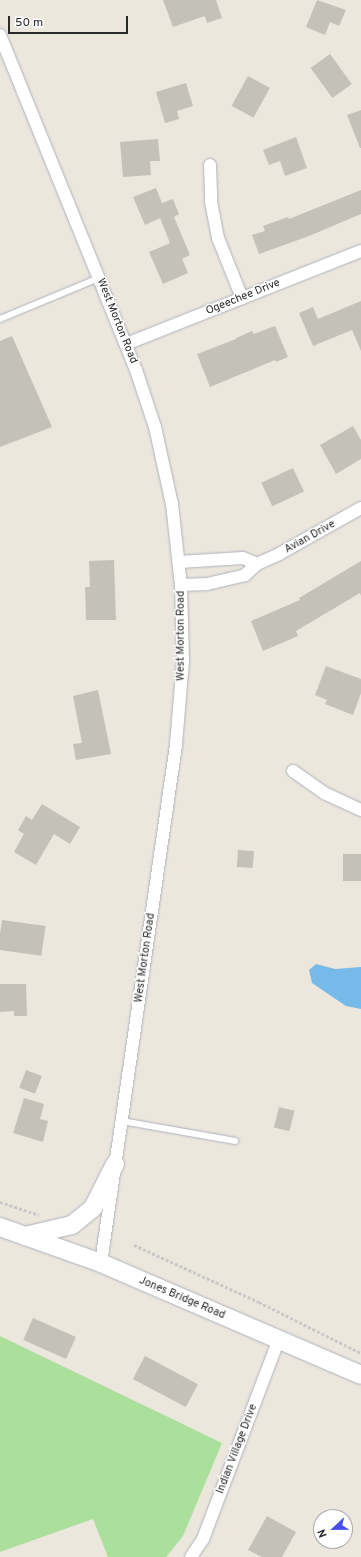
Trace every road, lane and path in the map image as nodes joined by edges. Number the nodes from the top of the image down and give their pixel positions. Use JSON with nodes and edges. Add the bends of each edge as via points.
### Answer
{"nodes":[{"id":1,"x":0,"y":35,"type":"edge"},
{"id":2,"x":210,"y":165,"type":"dead end"},
{"id":3,"x":361,"y":251,"type":"edge"},
{"id":4,"x":100,"y":278,"type":"junction"},
{"id":5,"x":242,"y":298,"type":"junction"},
{"id":6,"x":0,"y":319,"type":"edge"},
{"id":7,"x":126,"y":344,"type":"junction"},
{"id":8,"x":361,"y":508,"type":"edge"},
{"id":9,"x":179,"y":562,"type":"junction"},
{"id":10,"x":257,"y":564,"type":"junction"},
{"id":11,"x":181,"y":585,"type":"junction"},
{"id":12,"x":293,"y":771,"type":"dead end"},
{"id":13,"x":361,"y":810,"type":"edge"},
{"id":14,"x":122,"y":1121,"type":"junction"},
{"id":15,"x":235,"y":1141,"type":"dead end"},
{"id":16,"x":115,"y":1164,"type":"junction"},
{"id":17,"x":0,"y":1202,"type":"edge"},
{"id":18,"x":44,"y":1217,"type":"dead end"},
{"id":19,"x":0,"y":1227,"type":"edge"},
{"id":20,"x":25,"y":1236,"type":"junction"},
{"id":21,"x":134,"y":1245,"type":"dead end"},
{"id":22,"x":101,"y":1264,"type":"junction"},
{"id":23,"x":279,"y":1339,"type":"junction"},
{"id":24,"x":361,"y":1353,"type":"edge"},
{"id":25,"x":361,"y":1375,"type":"edge"},
{"id":26,"x":191,"y":1557,"type":"edge"}],
"edges":[{"from":1,"to":4,"type":"street","name":"West Morton Road"},
{"from":2,"to":5,"type":"street","via":[[211,202],[218,238]]},
{"from":3,"to":5,"type":"street","name":"Ogeechee Drive"},
{"from":4,"to":6,"type":"lane"},
{"from":4,"to":7,"type":"street","name":"West Morton Road"},
{"from":5,"to":7,"type":"street","name":"Ogeechee Drive"},
{"from":7,"to":9,"type":"street","name":"West Morton Road","via":[[155,427],[172,504]]},
{"from":8,"to":10,"type":"street","name":"Avian Drive"},
{"from":9,"to":10,"type":"street","via":[[243,558]]},
{"from":9,"to":11,"type":"street","name":"West Morton Road"},
{"from":10,"to":11,"type":"street","name":"Avian Drive","via":[[245,575],[207,584]]},
{"from":11,"to":14,"type":"street","name":"West Morton Road","via":[[183,661],[176,745]]},
{"from":12,"to":13,"type":"street","via":[[324,792]]},
{"from":14,"to":15,"type":"lane"},
{"from":14,"to":16,"type":"street","name":"West Morton Road"},
{"from":16,"to":20,"type":"main road","via":[[93,1208],[72,1225]]},
{"from":16,"to":22,"type":"street","name":"West Morton Road"},
{"from":17,"to":18,"type":"path"},
{"from":19,"to":20,"type":"main road","name":"Jones Bridge Road"},
{"from":20,"to":22,"type":"main road","name":"Jones Bridge Road"},
{"from":21,"to":24,"type":"path","via":[[259,1302]]},
{"from":22,"to":23,"type":"main road","name":"Jones Bridge Road"},
{"from":23,"to":25,"type":"main road","name":"Jones Bridge Road"},
{"from":23,"to":26,"type":"street","name":"Indian Village Drive","via":[[203,1539]]}]}
